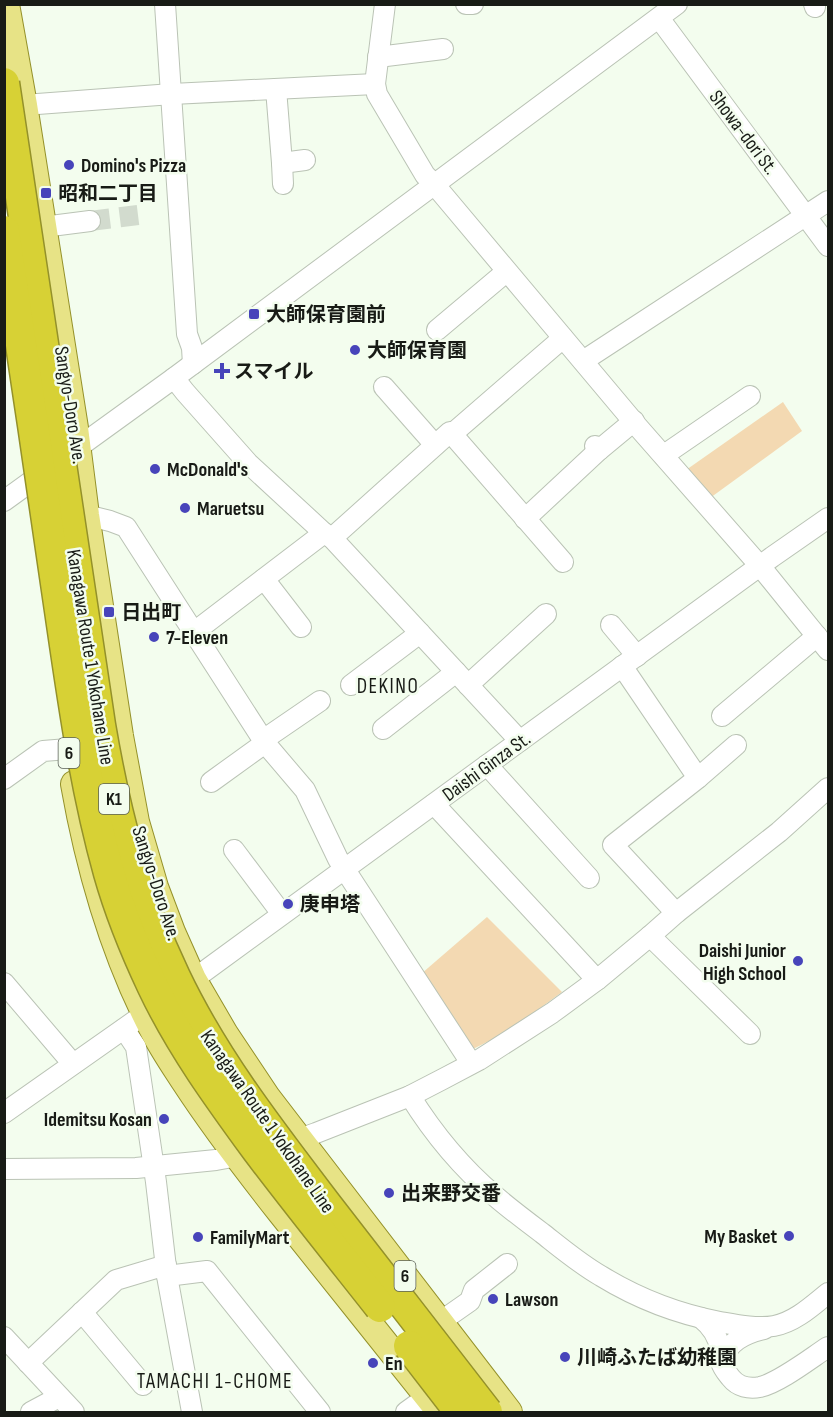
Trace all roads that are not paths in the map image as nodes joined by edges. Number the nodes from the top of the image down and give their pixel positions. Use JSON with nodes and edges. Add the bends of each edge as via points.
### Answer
{"nodes":[{"id":1,"x":6,"y":4,"type":"edge"},
{"id":2,"x":165,"y":4,"type":"edge"},
{"id":3,"x":385,"y":4,"type":"edge"},
{"id":4,"x":466,"y":4,"type":"edge"},
{"id":5,"x":473,"y":4,"type":"edge"},
{"id":6,"x":676,"y":4,"type":"edge"},
{"id":7,"x":659,"y":18,"type":"junction"},
{"id":8,"x":443,"y":49,"type":"dead end"},
{"id":9,"x":378,"y":57,"type":"junction"},
{"id":10,"x":4,"y":83,"type":"edge"},
{"id":11,"x":375,"y":84,"type":"junction"},
{"id":12,"x":276,"y":89,"type":"junction"},
{"id":13,"x":172,"y":94,"type":"junction"},
{"id":14,"x":14,"y":104,"type":"edge"},
{"id":15,"x":305,"y":160,"type":"dead end"},
{"id":16,"x":282,"y":163,"type":"junction"},
{"id":17,"x":283,"y":184,"type":"dead end"},
{"id":18,"x":434,"y":184,"type":"junction"},
{"id":19,"x":828,"y":201,"type":"edge"},
{"id":20,"x":806,"y":216,"type":"junction"},
{"id":21,"x":90,"y":221,"type":"tunnel mouth"},
{"id":22,"x":43,"y":227,"type":"junction"},
{"id":23,"x":4,"y":231,"type":"edge"},
{"id":24,"x":828,"y":246,"type":"edge"},
{"id":25,"x":506,"y":272,"type":"junction"},
{"id":26,"x":4,"y":311,"type":"edge"},
{"id":27,"x":437,"y":330,"type":"dead end"},
{"id":28,"x":563,"y":338,"type":"junction"},
{"id":29,"x":7,"y":344,"type":"edge"},
{"id":30,"x":583,"y":361,"type":"junction"},
{"id":31,"x":193,"y":364,"type":"junction"},
{"id":32,"x":174,"y":378,"type":"junction"},
{"id":33,"x":384,"y":387,"type":"dead end"},
{"id":34,"x":750,"y":396,"type":"dead end"},
{"id":35,"x":634,"y":421,"type":"junction"},
{"id":36,"x":452,"y":434,"type":"junction"},
{"id":37,"x":435,"y":445,"type":"junction"},
{"id":38,"x":78,"y":447,"type":"junction"},
{"id":39,"x":664,"y":455,"type":"junction"},
{"id":40,"x":28,"y":484,"type":"junction"},
{"id":41,"x":4,"y":501,"type":"edge"},
{"id":42,"x":86,"y":515,"type":"junction"},
{"id":43,"x":828,"y":518,"type":"edge"},
{"id":44,"x":525,"y":519,"type":"junction"},
{"id":45,"x":328,"y":535,"type":"junction"},
{"id":46,"x":563,"y":561,"type":"dead end"},
{"id":47,"x":760,"y":566,"type":"junction"},
{"id":48,"x":264,"y":579,"type":"junction"},
{"id":49,"x":546,"y":614,"type":"dead end"},
{"id":50,"x":611,"y":625,"type":"dead end"},
{"id":51,"x":301,"y":627,"type":"dead end"},
{"id":52,"x":194,"y":633,"type":"junction"},
{"id":53,"x":420,"y":633,"type":"junction"},
{"id":54,"x":823,"y":643,"type":"edge"},
{"id":55,"x":629,"y":661,"type":"junction"},
{"id":56,"x":462,"y":678,"type":"junction"},
{"id":57,"x":351,"y":685,"type":"dead end"},
{"id":58,"x":320,"y":701,"type":"dead end"},
{"id":59,"x":722,"y":716,"type":"dead end"},
{"id":60,"x":383,"y":729,"type":"dead end"},
{"id":61,"x":520,"y":741,"type":"junction"},
{"id":62,"x":264,"y":742,"type":"junction"},
{"id":63,"x":736,"y":745,"type":"dead end"},
{"id":64,"x":68,"y":749,"type":"junction"},
{"id":65,"x":487,"y":765,"type":"junction"},
{"id":66,"x":698,"y":778,"type":"junction"},
{"id":67,"x":4,"y":779,"type":"edge"},
{"id":68,"x":211,"y":782,"type":"dead end"},
{"id":69,"x":828,"y":788,"type":"edge"},
{"id":70,"x":434,"y":804,"type":"junction"},
{"id":71,"x":234,"y":850,"type":"dead end"},
{"id":72,"x":345,"y":869,"type":"junction"},
{"id":73,"x":589,"y":878,"type":"dead end"},
{"id":74,"x":676,"y":913,"type":"junction"},
{"id":75,"x":282,"y":914,"type":"junction"},
{"id":76,"x":640,"y":939,"type":"junction"},
{"id":77,"x":193,"y":979,"type":"junction"},
{"id":78,"x":597,"y":980,"type":"junction"},
{"id":79,"x":4,"y":983,"type":"edge"},
{"id":80,"x":134,"y":1021,"type":"junction"},
{"id":81,"x":750,"y":1034,"type":"dead end"},
{"id":82,"x":73,"y":1064,"type":"junction"},
{"id":83,"x":471,"y":1064,"type":"junction"},
{"id":84,"x":410,"y":1096,"type":"junction"},
{"id":85,"x":4,"y":1113,"type":"edge"},
{"id":86,"x":300,"y":1140,"type":"junction"},
{"id":87,"x":238,"y":1157,"type":"junction"},
{"id":88,"x":153,"y":1166,"type":"junction"},
{"id":89,"x":4,"y":1169,"type":"edge"},
{"id":90,"x":507,"y":1264,"type":"dead end"},
{"id":91,"x":166,"y":1270,"type":"junction"},
{"id":92,"x":828,"y":1293,"type":"edge"},
{"id":93,"x":82,"y":1312,"type":"junction"},
{"id":94,"x":388,"y":1318,"type":"junction"},
{"id":95,"x":701,"y":1318,"type":"junction"},
{"id":96,"x":440,"y":1323,"type":"junction"},
{"id":97,"x":772,"y":1326,"type":"junction"},
{"id":98,"x":4,"y":1337,"type":"edge"},
{"id":99,"x":828,"y":1347,"type":"edge"},
{"id":100,"x":721,"y":1362,"type":"junction"},
{"id":101,"x":28,"y":1363,"type":"junction"},
{"id":102,"x":472,"y":1363,"type":"junction"},
{"id":103,"x":143,"y":1385,"type":"dead end"},
{"id":104,"x":59,"y":1397,"type":"junction"},
{"id":105,"x":439,"y":1407,"type":"edge"},
{"id":106,"x":31,"y":1413,"type":"edge"},
{"id":107,"x":74,"y":1413,"type":"edge"},
{"id":108,"x":192,"y":1413,"type":"edge"},
{"id":109,"x":320,"y":1413,"type":"edge"},
{"id":110,"x":406,"y":1413,"type":"edge"},
{"id":111,"x":460,"y":1413,"type":"edge"},
{"id":112,"x":487,"y":1413,"type":"edge"},
{"id":113,"x":509,"y":1413,"type":"edge"}],
"edges":[{"from":1,"to":14,"type":"main road","name":"Sangyo-Doro Ave.","number":"6"},
{"from":2,"to":13,"type":"street"},
{"from":3,"to":9,"type":"street"},
{"from":4,"to":5,"type":"street"},
{"from":6,"to":7,"type":"street"},
{"from":7,"to":18,"type":"street"},
{"from":7,"to":20,"type":"street","name":"Showa-dori St."},
{"from":8,"to":9,"type":"street"},
{"from":9,"to":11,"type":"street"},
{"from":10,"to":112,"type":"highway","name":"Kanagawa Route 1 Yokohane Line","number":"K1","bridge":true,"via":[[108,773],[140,893],[175,978],[225,1066]]},
{"from":11,"to":12,"type":"street"},
{"from":11,"to":18,"type":"street","via":[[377,94]]},
{"from":12,"to":13,"type":"street"},
{"from":12,"to":16,"type":"street"},
{"from":13,"to":14,"type":"street"},
{"from":13,"to":31,"type":"street","via":[[187,334]]},
{"from":14,"to":22,"type":"main road","name":"Sangyo-Doro Ave.","number":"6"},
{"from":15,"to":16,"type":"street"},
{"from":16,"to":17,"type":"street"},
{"from":18,"to":25,"type":"street"},
{"from":18,"to":31,"type":"street","via":[[361,230],[244,332],[221,335]]},
{"from":19,"to":20,"type":"street"},
{"from":20,"to":24,"type":"street","name":"Showa-dori St."},
{"from":20,"to":30,"type":"street","via":[[686,298]]},
{"from":21,"to":22,"type":"street"},
{"from":22,"to":38,"type":"main road","name":"Sangyo-Doro Ave.","number":"6"},
{"from":23,"to":94,"type":"highway","name":"Kanagawa Route 1 Yokohane Line","number":"K1","bridge":true,"via":[[78,734],[118,903],[153,988],[191,1056],[221,1102]]},
{"from":25,"to":27,"type":"street"},
{"from":25,"to":28,"type":"street"},
{"from":26,"to":29,"type":"main road","number":"6"},
{"from":28,"to":30,"type":"street"},
{"from":28,"to":36,"type":"street"},
{"from":29,"to":40,"type":"main road","number":"6"},
{"from":30,"to":35,"type":"street"},
{"from":31,"to":32,"type":"street"},
{"from":32,"to":38,"type":"street"},
{"from":32,"to":45,"type":"street","via":[[248,463]]},
{"from":33,"to":37,"type":"street"},
{"from":34,"to":39,"type":"street"},
{"from":35,"to":39,"type":"street"},
{"from":35,"to":44,"type":"street","via":[[597,448]]},
{"from":36,"to":37,"type":"street"},
{"from":36,"to":44,"type":"street"},
{"from":37,"to":45,"type":"street"},
{"from":38,"to":40,"type":"street"},
{"from":38,"to":42,"type":"main road","name":"Sangyo-Doro Ave.","number":"6"},
{"from":39,"to":47,"type":"street"},
{"from":40,"to":41,"type":"street"},
{"from":40,"to":64,"type":"main road","number":"6"},
{"from":42,"to":52,"type":"street","via":[[126,527]]},
{"from":42,"to":77,"type":"main road","name":"Sangyo-Doro Ave.","number":"6","via":[[136,822],[155,887]]},
{"from":43,"to":47,"type":"street","name":"Daishi Ginza St."},
{"from":44,"to":46,"type":"street"},
{"from":45,"to":48,"type":"street"},
{"from":45,"to":53,"type":"street"},
{"from":47,"to":54,"type":"street"},
{"from":47,"to":55,"type":"street","name":"Daishi Ginza St."},
{"from":48,"to":51,"type":"street"},
{"from":48,"to":52,"type":"street"},
{"from":49,"to":56,"type":"street"},
{"from":50,"to":55,"type":"street"},
{"from":52,"to":62,"type":"street"},
{"from":53,"to":56,"type":"street"},
{"from":53,"to":57,"type":"street"},
{"from":54,"to":59,"type":"street"},
{"from":55,"to":61,"type":"street","name":"Daishi Ginza St."},
{"from":55,"to":66,"type":"street"},
{"from":56,"to":60,"type":"street"},
{"from":56,"to":61,"type":"street"},
{"from":58,"to":62,"type":"street"},
{"from":61,"to":65,"type":"street","name":"Daishi Ginza St."},
{"from":62,"to":68,"type":"street"},
{"from":62,"to":72,"type":"street","via":[[305,790]]},
{"from":63,"to":66,"type":"street"},
{"from":64,"to":67,"type":"street","via":[[43,751]]},
{"from":64,"to":80,"type":"main road","number":"6","via":[[82,833]]},
{"from":65,"to":70,"type":"street","name":"Daishi Ginza St."},
{"from":65,"to":73,"type":"street"},
{"from":66,"to":74,"type":"street","via":[[613,845]]},
{"from":69,"to":74,"type":"street"},
{"from":70,"to":72,"type":"street","name":"Daishi Ginza St."},
{"from":70,"to":78,"type":"street"},
{"from":71,"to":75,"type":"street"},
{"from":72,"to":75,"type":"street","name":"Daishi Ginza St."},
{"from":72,"to":83,"type":"street"},
{"from":74,"to":76,"type":"street"},
{"from":75,"to":77,"type":"street","name":"Daishi Ginza St."},
{"from":76,"to":78,"type":"street"},
{"from":76,"to":81,"type":"street"},
{"from":77,"to":80,"type":"street","name":"Daishi Ginza St."},
{"from":77,"to":86,"type":"main road","name":"Sangyo-Doro Ave.","number":"6","via":[[225,1034]]},
{"from":78,"to":83,"type":"street"},
{"from":79,"to":82,"type":"street"},
{"from":80,"to":82,"type":"street","name":"Daishi Ginza St."},
{"from":80,"to":87,"type":"main road","number":"6","via":[[172,1063]]},
{"from":80,"to":88,"type":"street"},
{"from":82,"to":85,"type":"street","name":"Daishi Ginza St."},
{"from":83,"to":84,"type":"street"},
{"from":84,"to":86,"type":"street"},
{"from":84,"to":95,"type":"street","via":[[475,1178],[562,1249],[623,1288]]},
{"from":86,"to":87,"type":"street"},
{"from":86,"to":96,"type":"main road","name":"Sangyo-Doro Ave.","number":"6"},
{"from":87,"to":88,"type":"street"},
{"from":87,"to":105,"type":"main road","number":"6"},
{"from":88,"to":89,"type":"street"},
{"from":88,"to":91,"type":"street"},
{"from":90,"to":96,"type":"street","via":[[474,1290],[470,1301]]},
{"from":91,"to":93,"type":"street","via":[[116,1280]]},
{"from":91,"to":108,"type":"street"},
{"from":91,"to":109,"type":"street","via":[[207,1271]]},
{"from":92,"to":97,"type":"street","via":[[784,1324]]},
{"from":93,"to":101,"type":"street"},
{"from":93,"to":103,"type":"street"},
{"from":94,"to":105,"type":"highway","bridge":true},
{"from":94,"to":111,"type":"highway","name":"Kanagawa Route 1 Yokohane Line","number":"K1","bridge":true},
{"from":95,"to":97,"type":"street"},
{"from":95,"to":100,"type":"street","via":[[716,1335]]},
{"from":96,"to":102,"type":"main road","name":"Sangyo-Doro Ave.","number":"6"},
{"from":97,"to":100,"type":"street","via":[[733,1342],[724,1351]]},
{"from":98,"to":101,"type":"street"},
{"from":99,"to":100,"type":"street","via":[[760,1387],[745,1388],[734,1382]]},
{"from":101,"to":104,"type":"street"},
{"from":102,"to":105,"type":"street"},
{"from":102,"to":113,"type":"main road","name":"Sangyo-Doro Ave.","number":"6"},
{"from":104,"to":106,"type":"street"},
{"from":104,"to":107,"type":"street"},
{"from":105,"to":110,"type":"street"}]}
